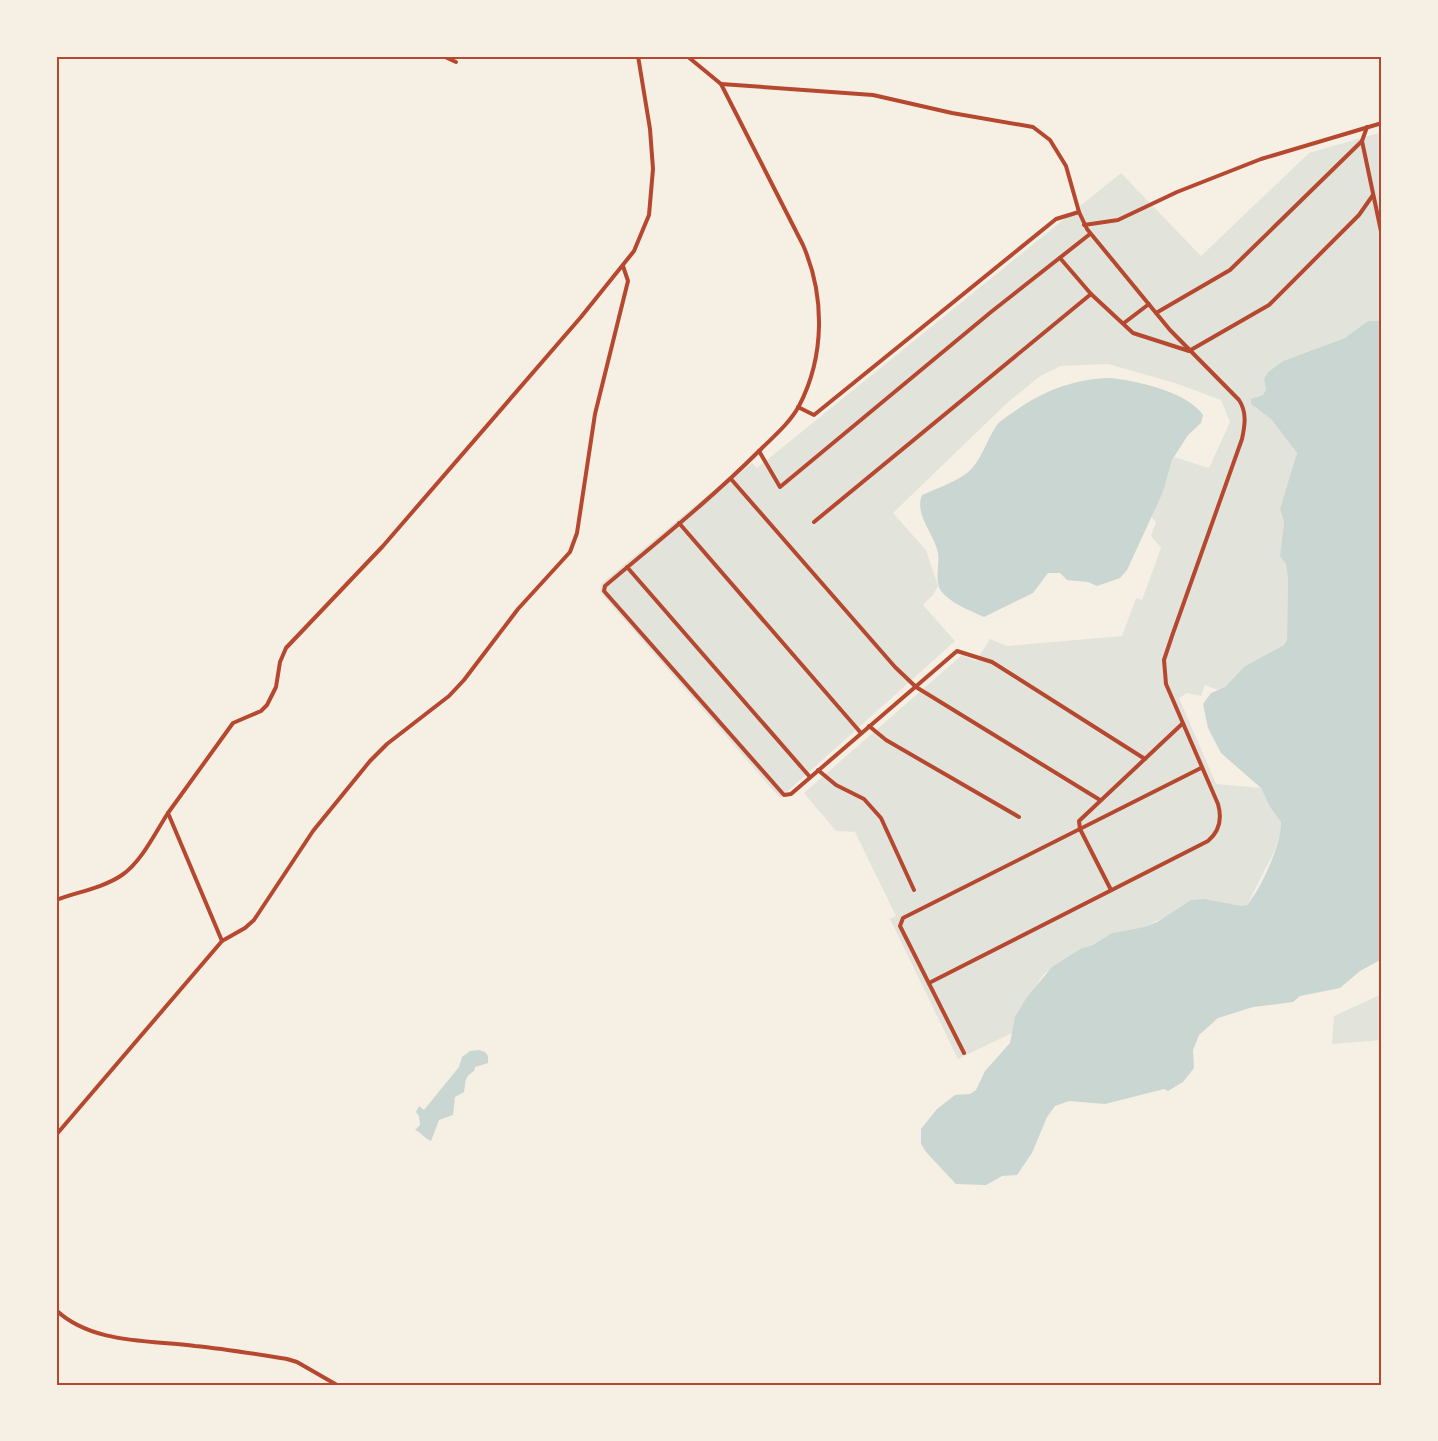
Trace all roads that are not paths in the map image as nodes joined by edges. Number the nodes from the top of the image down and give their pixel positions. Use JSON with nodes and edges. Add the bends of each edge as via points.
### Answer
{"nodes":[{"id":1,"x":60,"y":56,"type":"edge"},
{"id":2,"x":443,"y":56,"type":"edge"},
{"id":3,"x":638,"y":56,"type":"edge"},
{"id":4,"x":687,"y":56,"type":"edge"},
{"id":5,"x":56,"y":59,"type":"edge"},
{"id":6,"x":456,"y":62,"type":"dead end"},
{"id":7,"x":720,"y":84,"type":"junction"},
{"id":8,"x":1382,"y":123,"type":"edge"},
{"id":9,"x":1367,"y":126,"type":"junction"},
{"id":10,"x":1362,"y":141,"type":"junction"},
{"id":11,"x":1373,"y":195,"type":"junction"},
{"id":12,"x":1079,"y":212,"type":"junction"},
{"id":13,"x":1084,"y":225,"type":"junction"},
{"id":14,"x":1090,"y":234,"type":"junction"},
{"id":15,"x":1382,"y":236,"type":"edge"},
{"id":16,"x":1060,"y":258,"type":"junction"},
{"id":17,"x":623,"y":266,"type":"junction"},
{"id":18,"x":1091,"y":294,"type":"junction"},
{"id":19,"x":1149,"y":304,"type":"junction"},
{"id":20,"x":1156,"y":313,"type":"junction"},
{"id":21,"x":1124,"y":322,"type":"junction"},
{"id":22,"x":1189,"y":351,"type":"junction"},
{"id":23,"x":798,"y":407,"type":"junction"},
{"id":24,"x":759,"y":451,"type":"junction"},
{"id":25,"x":731,"y":480,"type":"junction"},
{"id":26,"x":814,"y":522,"type":"dead end"},
{"id":27,"x":679,"y":524,"type":"junction"},
{"id":28,"x":627,"y":567,"type":"junction"},
{"id":29,"x":916,"y":687,"type":"junction"},
{"id":30,"x":1182,"y":724,"type":"junction"},
{"id":31,"x":869,"y":726,"type":"junction"},
{"id":32,"x":860,"y":733,"type":"junction"},
{"id":33,"x":1145,"y":759,"type":"junction"},
{"id":34,"x":1201,"y":768,"type":"junction"},
{"id":35,"x":818,"y":770,"type":"junction"},
{"id":36,"x":810,"y":777,"type":"junction"},
{"id":37,"x":1100,"y":800,"type":"junction"},
{"id":38,"x":168,"y":813,"type":"junction"},
{"id":39,"x":1019,"y":817,"type":"dead end"},
{"id":40,"x":1080,"y":829,"type":"junction"},
{"id":41,"x":914,"y":890,"type":"dead end"},
{"id":42,"x":1111,"y":890,"type":"junction"},
{"id":43,"x":56,"y":900,"type":"edge"},
{"id":44,"x":222,"y":941,"type":"junction"},
{"id":45,"x":929,"y":983,"type":"junction"},
{"id":46,"x":964,"y":1053,"type":"dead end"},
{"id":47,"x":56,"y":1135,"type":"edge"},
{"id":48,"x":56,"y":1310,"type":"edge"},
{"id":49,"x":337,"y":1385,"type":"edge"}],
"edges":[{"from":1,"to":5,"type":"street"},
{"from":2,"to":6,"type":"street"},
{"from":3,"to":17,"type":"street","via":[[650,129],[653,188],[645,228]]},
{"from":4,"to":7,"type":"street"},
{"from":7,"to":12,"type":"street","via":[[873,95],[1033,127],[1050,140],[1066,166]]},
{"from":7,"to":23,"type":"street","via":[[794,226],[815,280],[819,340],[809,381]]},
{"from":8,"to":9,"type":"street"},
{"from":9,"to":10,"type":"street"},
{"from":9,"to":13,"type":"street","via":[[1261,159],[1177,192],[1118,220]]},
{"from":10,"to":11,"type":"street"},
{"from":10,"to":20,"type":"street","via":[[1230,270]]},
{"from":11,"to":15,"type":"street"},
{"from":11,"to":22,"type":"street","via":[[1359,215],[1269,305]]},
{"from":12,"to":13,"type":"street"},
{"from":12,"to":23,"type":"street","via":[[1056,219],[814,415]]},
{"from":13,"to":14,"type":"street"},
{"from":14,"to":16,"type":"street"},
{"from":14,"to":19,"type":"street"},
{"from":16,"to":18,"type":"street"},
{"from":16,"to":24,"type":"street","via":[[780,487]]},
{"from":17,"to":38,"type":"street","via":[[383,546],[286,648],[276,687],[266,705],[261,711],[233,723]]},
{"from":17,"to":44,"type":"street","via":[[628,281],[595,414],[576,533],[570,552],[518,609],[450,696],[370,761],[313,831],[254,920]]},
{"from":18,"to":21,"type":"street"},
{"from":18,"to":26,"type":"street"},
{"from":19,"to":20,"type":"street"},
{"from":19,"to":21,"type":"street"},
{"from":20,"to":22,"type":"street"},
{"from":21,"to":22,"type":"street","via":[[1137,335]]},
{"from":22,"to":30,"type":"street","via":[[1241,404],[1245,416],[1242,439],[1164,660],[1165,681]]},
{"from":23,"to":24,"type":"street","via":[[784,427]]},
{"from":24,"to":25,"type":"street"},
{"from":25,"to":27,"type":"street"},
{"from":25,"to":29,"type":"street"},
{"from":27,"to":28,"type":"street"},
{"from":27,"to":32,"type":"street"},
{"from":28,"to":36,"type":"street"},
{"from":28,"to":36,"type":"street","via":[[605,586],[604,591],[781,793],[787,796]]},
{"from":29,"to":31,"type":"street"},
{"from":29,"to":33,"type":"street","via":[[957,651],[992,662]]},
{"from":29,"to":37,"type":"street"},
{"from":30,"to":33,"type":"street"},
{"from":30,"to":34,"type":"street"},
{"from":31,"to":32,"type":"street"},
{"from":31,"to":39,"type":"street","via":[[886,740]]},
{"from":32,"to":35,"type":"street"},
{"from":33,"to":37,"type":"street"},
{"from":34,"to":40,"type":"street"},
{"from":34,"to":42,"type":"street","via":[[1218,804],[1219,823],[1214,836]]},
{"from":35,"to":36,"type":"street"},
{"from":35,"to":41,"type":"street","via":[[836,785],[864,799],[876,811],[888,829]]},
{"from":37,"to":40,"type":"street","via":[[1081,818]]},
{"from":38,"to":43,"type":"street","via":[[148,845],[122,874]]},
{"from":38,"to":44,"type":"street"},
{"from":40,"to":42,"type":"street"},
{"from":40,"to":45,"type":"street","via":[[903,918],[900,926]]},
{"from":42,"to":45,"type":"street"},
{"from":44,"to":47,"type":"street"},
{"from":45,"to":46,"type":"street"},
{"from":48,"to":49,"type":"street","via":[[76,1325],[114,1337],[287,1359]]}]}
